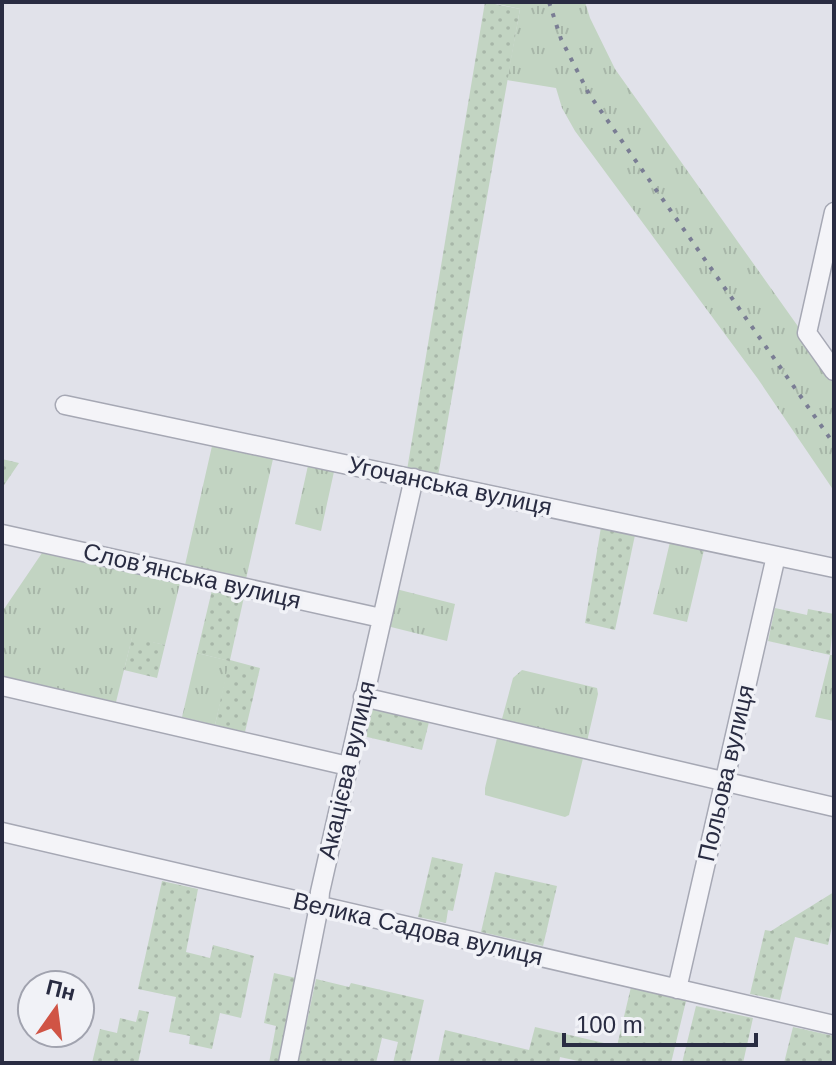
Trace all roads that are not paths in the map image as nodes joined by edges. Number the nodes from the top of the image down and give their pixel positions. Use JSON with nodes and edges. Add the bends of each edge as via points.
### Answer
{"nodes":[{"id":1,"x":834,"y":212,"type":"edge"},
{"id":2,"x":834,"y":371,"type":"edge"},
{"id":3,"x":65,"y":405,"type":"dead end"},
{"id":4,"x":414,"y":478,"type":"junction"},
{"id":5,"x":2,"y":534,"type":"edge"},
{"id":6,"x":776,"y":556,"type":"junction"},
{"id":7,"x":834,"y":568,"type":"edge"},
{"id":8,"x":381,"y":618,"type":"junction"},
{"id":9,"x":2,"y":686,"type":"edge"},
{"id":10,"x":363,"y":697,"type":"junction"},
{"id":11,"x":348,"y":766,"type":"junction"},
{"id":12,"x":724,"y":782,"type":"junction"},
{"id":13,"x":834,"y":807,"type":"edge"},
{"id":14,"x":2,"y":832,"type":"edge"},
{"id":15,"x":319,"y":906,"type":"junction"},
{"id":16,"x":677,"y":989,"type":"junction"},
{"id":17,"x":834,"y":1025,"type":"edge"},
{"id":18,"x":288,"y":1063,"type":"edge"}],
"edges":[{"from":1,"to":2,"type":"street","via":[[807,333]]},
{"from":3,"to":4,"type":"street","name":"Угочанська вулиця"},
{"from":4,"to":6,"type":"street","name":"Угочанська вулиця"},
{"from":4,"to":8,"type":"street","name":"Акацієва вулиця"},
{"from":5,"to":8,"type":"street","name":"Словʼянська вулиця"},
{"from":6,"to":7,"type":"street","name":"Угочанська вулиця"},
{"from":6,"to":12,"type":"street","name":"Польова вулиця"},
{"from":8,"to":10,"type":"street","name":"Акацієва вулиця"},
{"from":9,"to":11,"type":"street"},
{"from":10,"to":11,"type":"street","name":"Акацієва вулиця"},
{"from":10,"to":12,"type":"street"},
{"from":11,"to":15,"type":"street","name":"Акацієва вулиця"},
{"from":12,"to":13,"type":"street"},
{"from":12,"to":16,"type":"street","name":"Польова вулиця"},
{"from":14,"to":15,"type":"street","name":"Велика Садова вулиця"},
{"from":15,"to":16,"type":"street","name":"Велика Садова вулиця"},
{"from":15,"to":18,"type":"street","name":"Акацієва вулиця"},
{"from":16,"to":17,"type":"street","name":"Велика Садова вулиця"}]}
